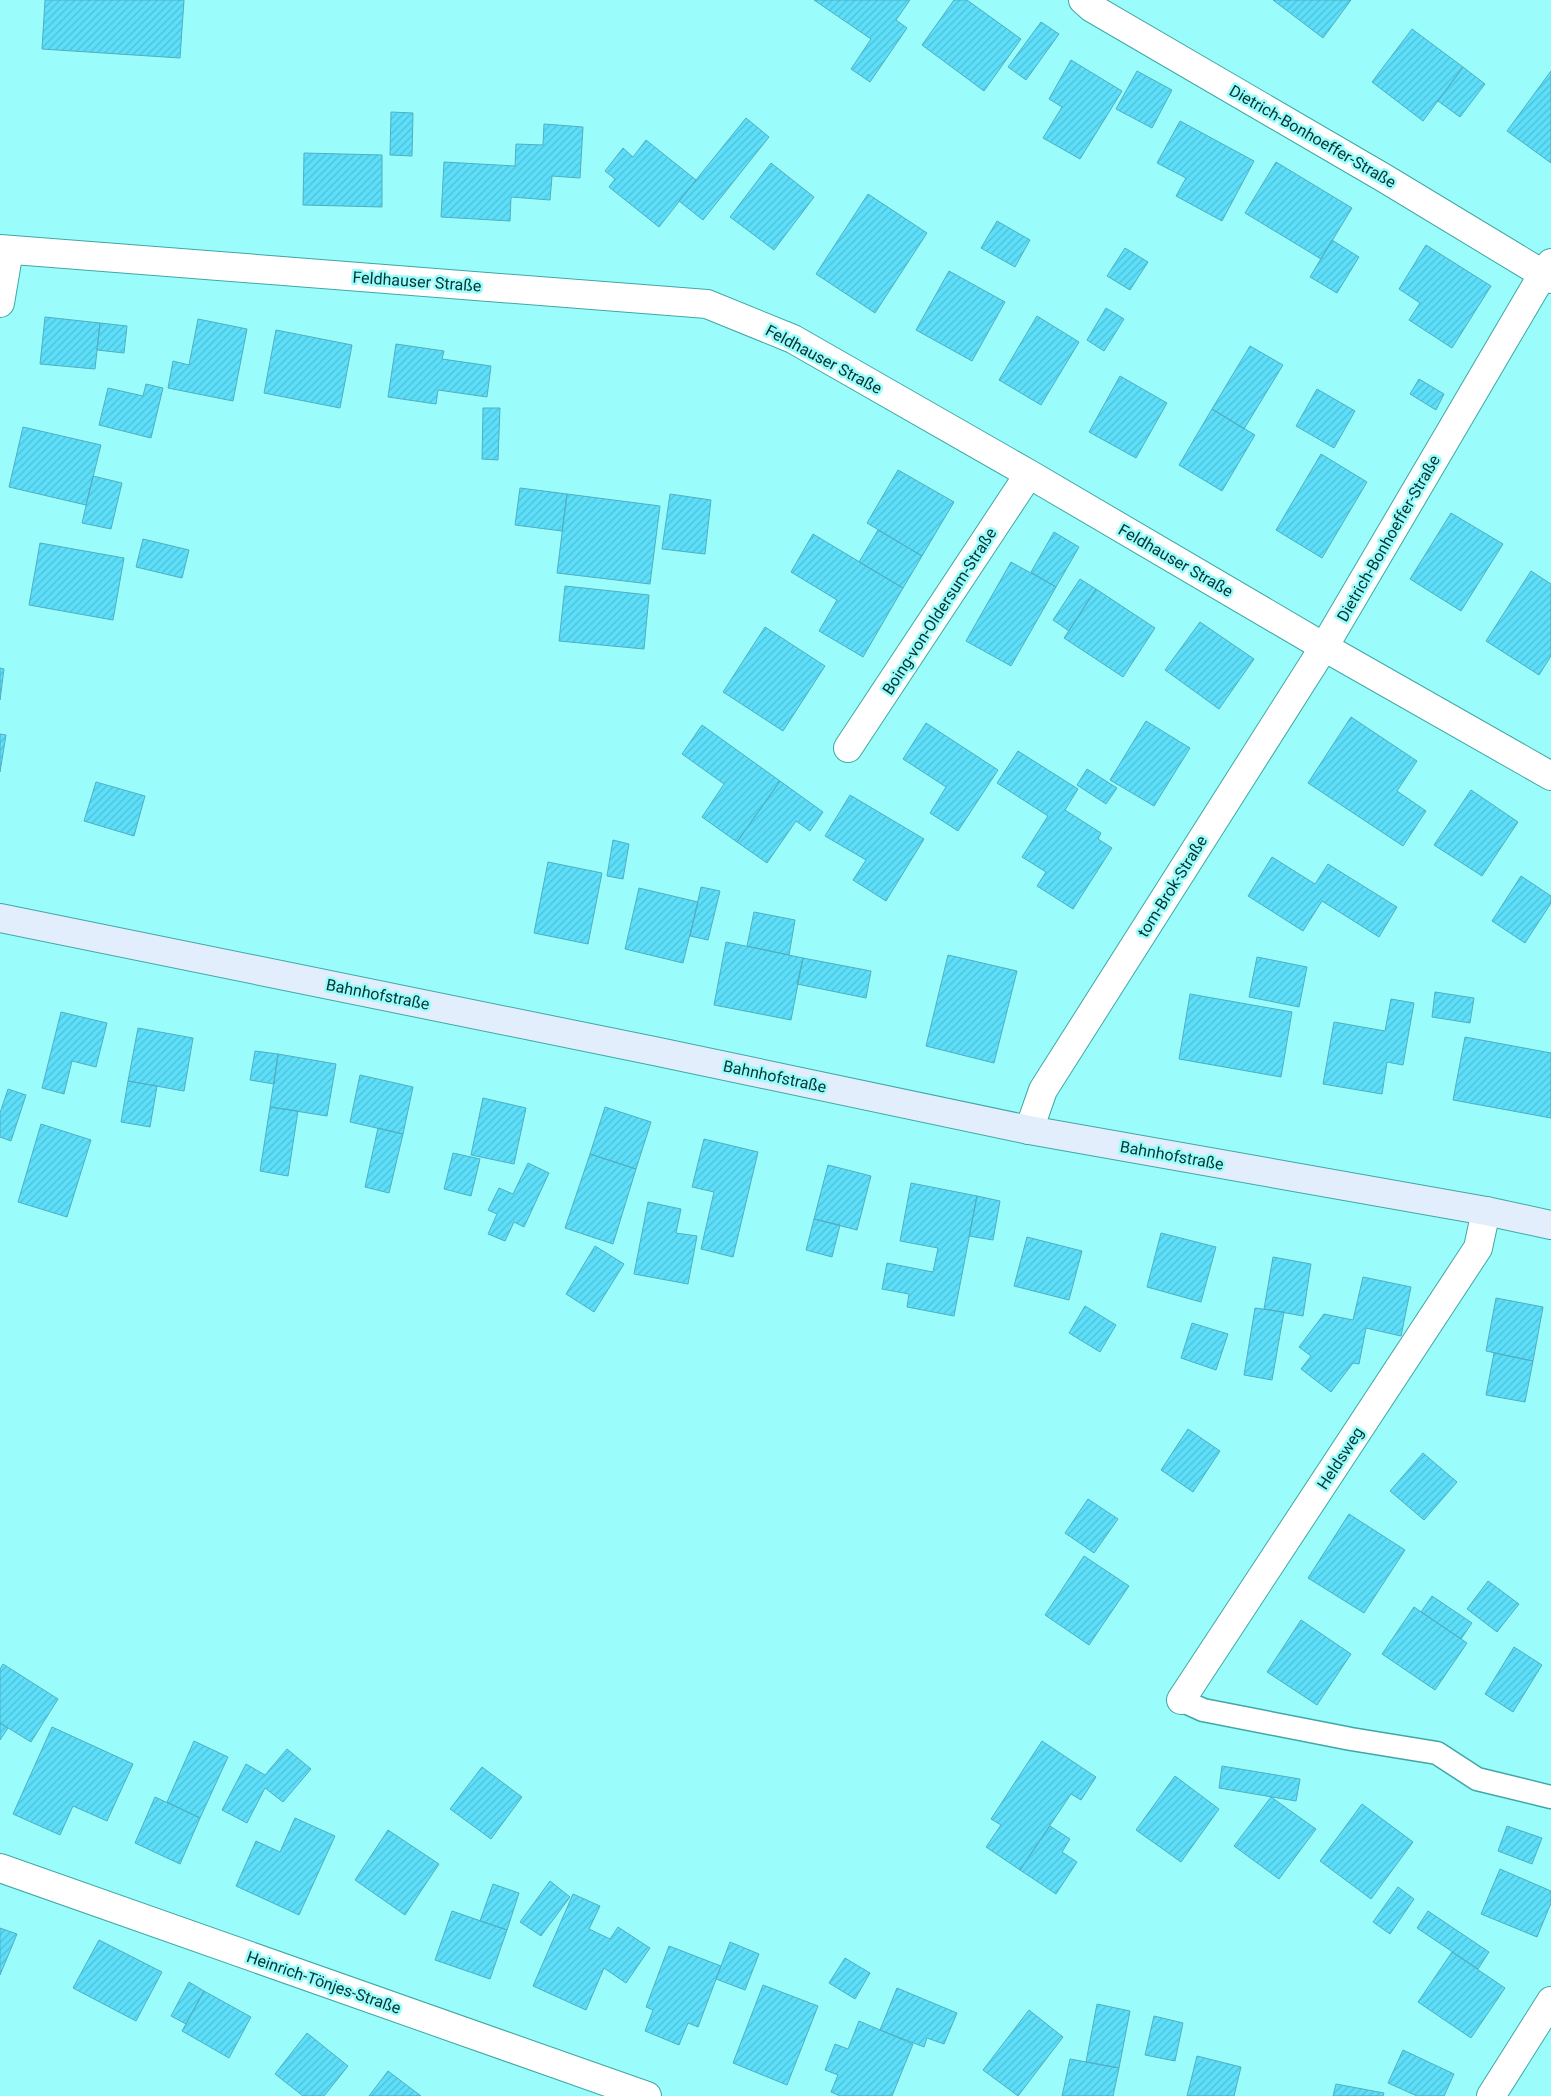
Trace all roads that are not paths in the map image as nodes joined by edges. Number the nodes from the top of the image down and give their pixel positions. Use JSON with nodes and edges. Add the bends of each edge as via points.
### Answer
{"nodes":[{"id":1,"x":1083,"y":0,"type":"edge"},
{"id":2,"x":5,"y":249,"type":"edge"},
{"id":3,"x":1548,"y":272,"type":"edge"},
{"id":4,"x":0,"y":303,"type":"edge"},
{"id":5,"x":1029,"y":474,"type":"junction"},
{"id":6,"x":1324,"y":647,"type":"junction"},
{"id":7,"x":848,"y":748,"type":"dead end"},
{"id":8,"x":1551,"y":776,"type":"edge"},
{"id":9,"x":0,"y":918,"type":"edge"},
{"id":10,"x":1029,"y":1130,"type":"junction"},
{"id":11,"x":1486,"y":1211,"type":"junction"},
{"id":12,"x":1551,"y":1225,"type":"edge"},
{"id":13,"x":1181,"y":1700,"type":"joint"},
{"id":14,"x":1551,"y":1796,"type":"edge"},
{"id":15,"x":0,"y":1868,"type":"edge"},
{"id":16,"x":1551,"y":2001,"type":"edge"},
{"id":17,"x":647,"y":2096,"type":"edge"},
{"id":18,"x":1491,"y":2096,"type":"edge"}],
"edges":[{"from":1,"to":3,"type":"street","name":"Dietrich-Bonhoeffer-Straße"},
{"from":2,"to":4,"type":"street"},
{"from":2,"to":5,"type":"street","name":"Feldhauser Straße","via":[[706,304],[793,340]]},
{"from":3,"to":6,"type":"street","name":"Dietrich-Bonhoeffer-Straße"},
{"from":5,"to":6,"type":"street","name":"Feldhauser Straße"},
{"from":5,"to":7,"type":"street","name":"Boing-von-Oldersum-Straße"},
{"from":6,"to":8,"type":"street","name":"Feldhauser Straße"},
{"from":6,"to":10,"type":"street","name":"tom-Brok-Straße","via":[[1043,1090]]},
{"from":9,"to":10,"type":"street","name":"Bahnhofstraße"},
{"from":10,"to":11,"type":"street","name":"Bahnhofstraße"},
{"from":11,"to":12,"type":"street","name":"Bahnhofstraße"},
{"from":11,"to":13,"type":"street","name":"Heldsweg","via":[[1478,1248]]},
{"from":13,"to":14,"type":"lane","via":[[1203,1710],[1437,1753],[1476,1779]]},
{"from":15,"to":17,"type":"street","name":"Heinrich-Tönjes-Straße"},
{"from":16,"to":18,"type":"street"}]}
